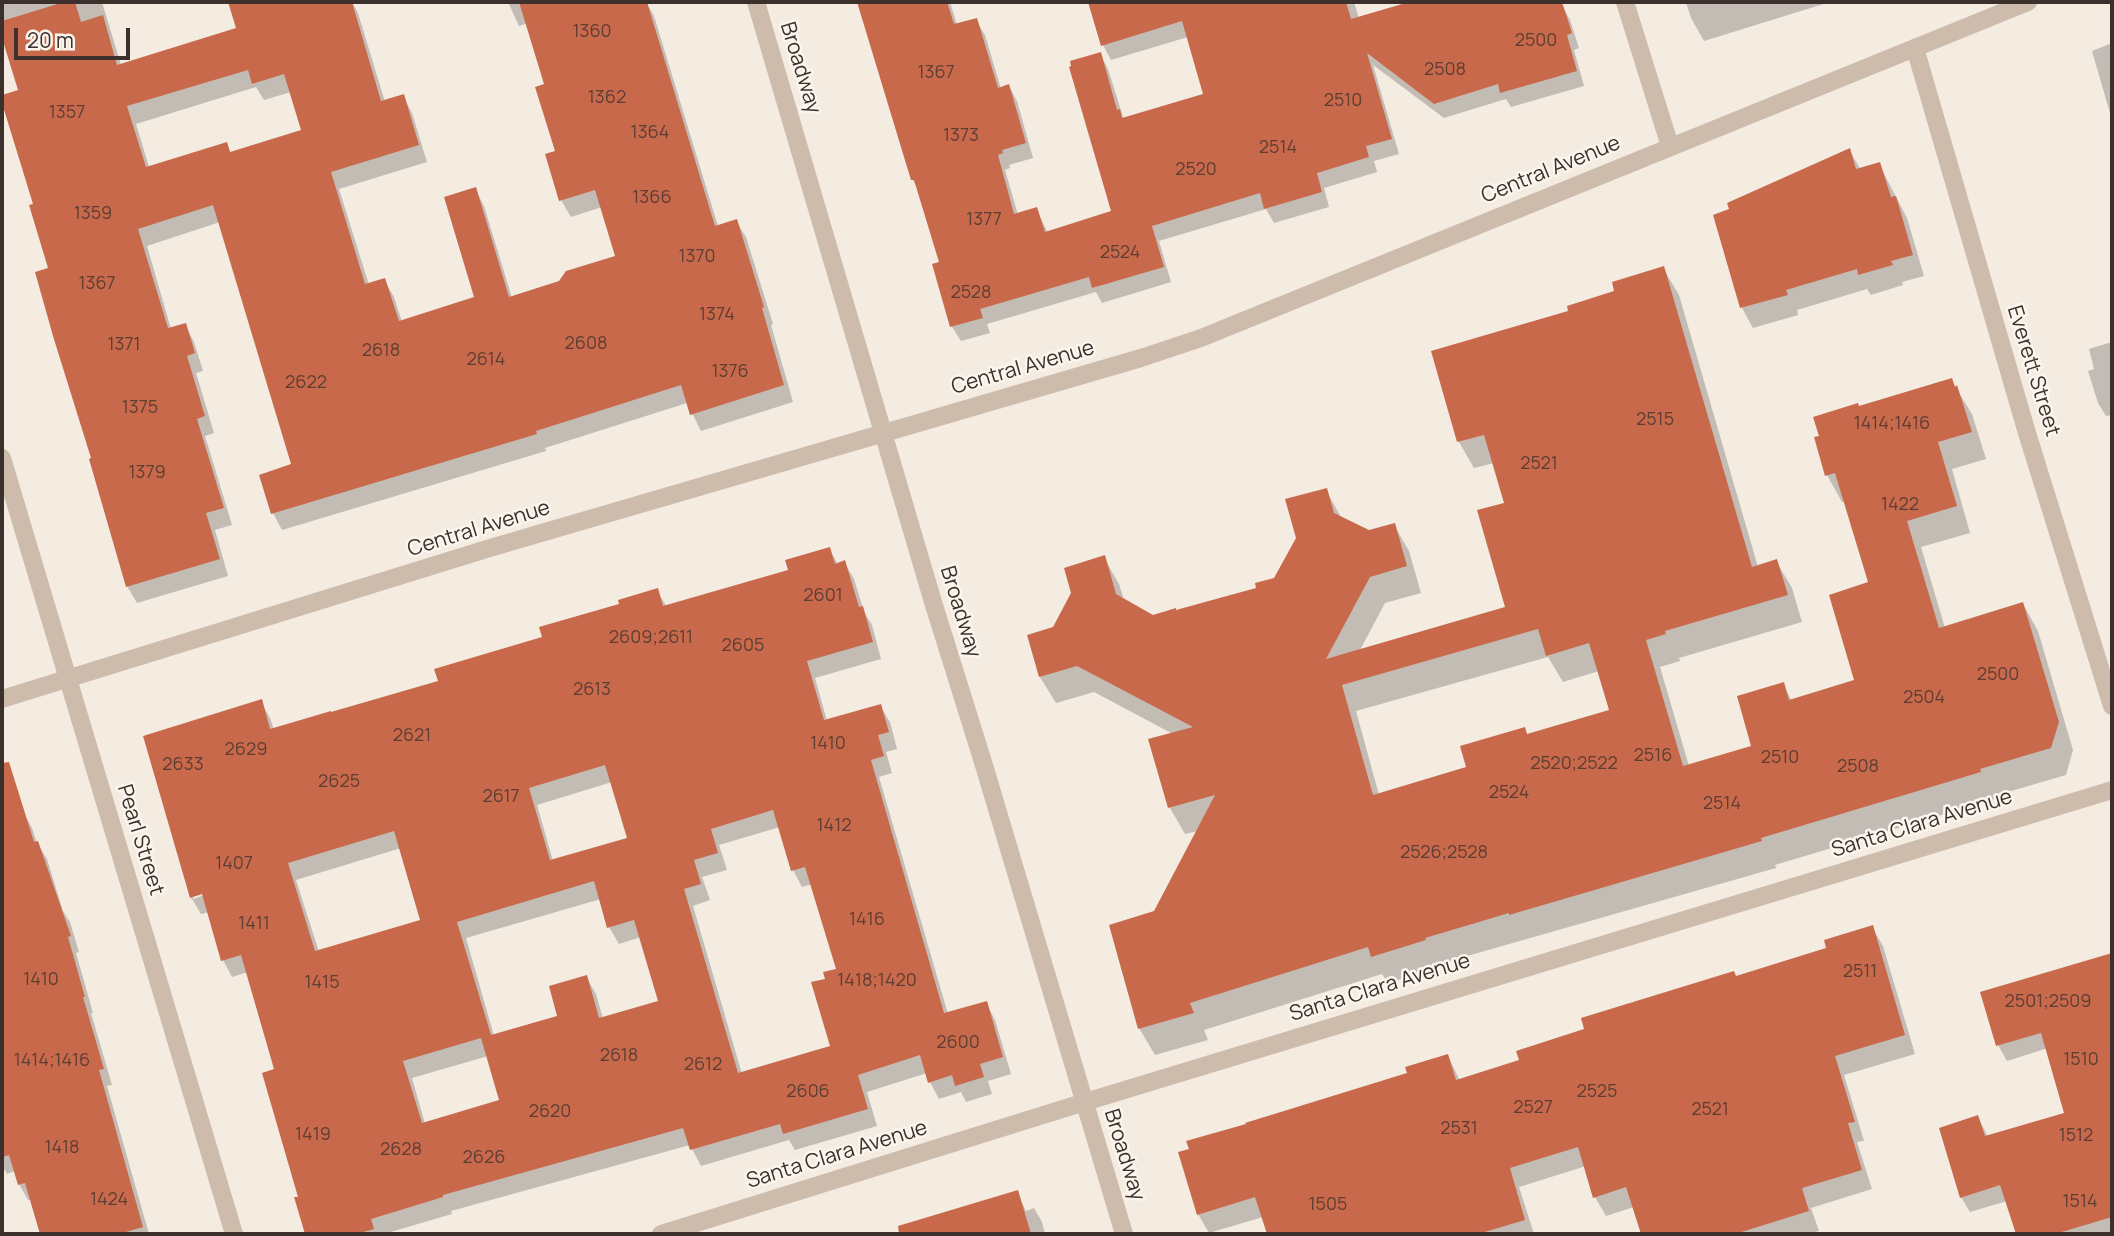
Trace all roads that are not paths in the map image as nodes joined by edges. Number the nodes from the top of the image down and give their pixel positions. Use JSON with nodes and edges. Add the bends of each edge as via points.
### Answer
{"nodes":[{"id":1,"x":756,"y":2,"type":"edge"},
{"id":2,"x":1625,"y":2,"type":"edge"},
{"id":3,"x":2028,"y":2,"type":"edge"},
{"id":4,"x":1914,"y":48,"type":"junction"},
{"id":5,"x":1670,"y":146,"type":"junction"},
{"id":6,"x":884,"y":433,"type":"junction"},
{"id":7,"x":2,"y":458,"type":"edge"},
{"id":8,"x":68,"y":678,"type":"junction"},
{"id":9,"x":2,"y":699,"type":"edge"},
{"id":10,"x":2112,"y":706,"type":"edge"},
{"id":11,"x":2112,"y":790,"type":"edge"},
{"id":12,"x":1085,"y":1102,"type":"junction"},
{"id":13,"x":234,"y":1234,"type":"edge"},
{"id":14,"x":661,"y":1234,"type":"edge"},
{"id":15,"x":1124,"y":1234,"type":"edge"}],
"edges":[{"from":1,"to":6,"type":"street","name":"Broadway"},
{"from":2,"to":5,"type":"street"},
{"from":3,"to":4,"type":"street","name":"Central Avenue"},
{"from":4,"to":5,"type":"street","name":"Central Avenue"},
{"from":4,"to":10,"type":"street","name":"Everett Street"},
{"from":5,"to":6,"type":"street","name":"Central Avenue","via":[[1200,338]]},
{"from":6,"to":8,"type":"street","name":"Central Avenue"},
{"from":6,"to":12,"type":"street","name":"Broadway"},
{"from":7,"to":8,"type":"street","name":"Pearl Street"},
{"from":8,"to":9,"type":"street","name":"Central Avenue"},
{"from":8,"to":13,"type":"street","name":"Pearl Street"},
{"from":11,"to":12,"type":"street","name":"Santa Clara Avenue"},
{"from":12,"to":14,"type":"street","name":"Santa Clara Avenue"},
{"from":12,"to":15,"type":"street","name":"Broadway"}]}
